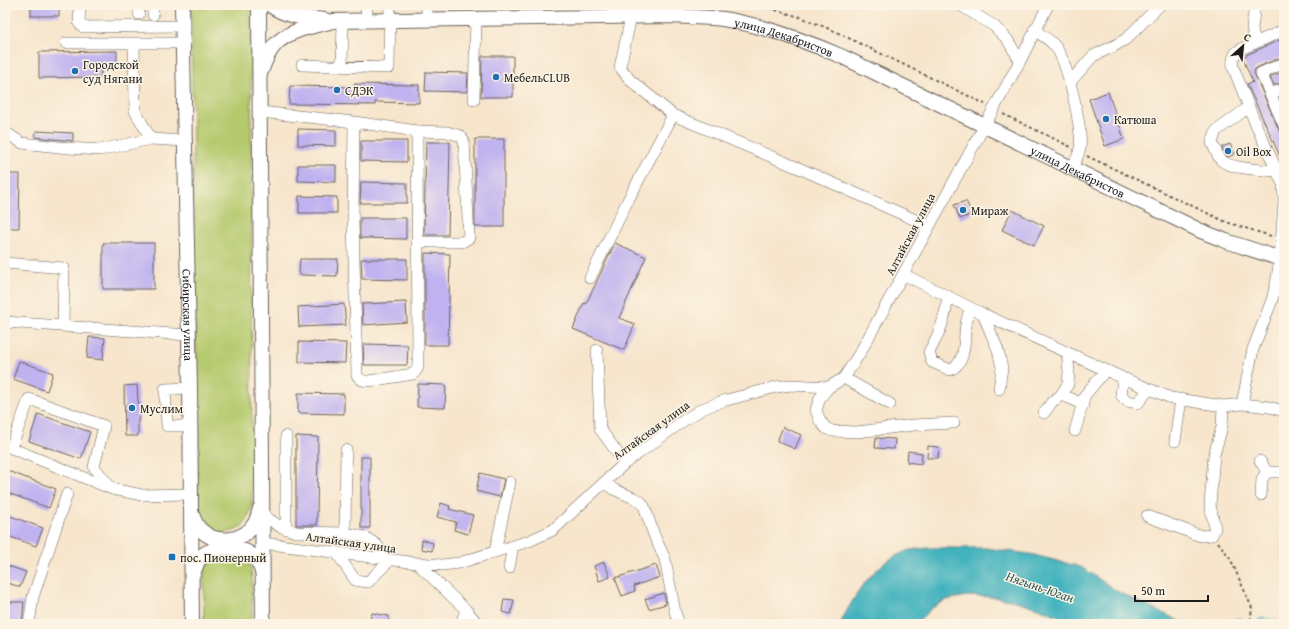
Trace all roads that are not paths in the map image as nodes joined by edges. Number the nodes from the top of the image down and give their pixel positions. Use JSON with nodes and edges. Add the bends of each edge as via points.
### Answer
{"nodes":[{"id":1,"x":80,"y":5,"type":"edge"},
{"id":2,"x":182,"y":5,"type":"edge"},
{"id":3,"x":259,"y":5,"type":"edge"},
{"id":4,"x":270,"y":5,"type":"edge"},
{"id":5,"x":366,"y":5,"type":"edge"},
{"id":6,"x":390,"y":5,"type":"edge"},
{"id":7,"x":960,"y":5,"type":"edge"},
{"id":8,"x":1048,"y":5,"type":"edge"},
{"id":9,"x":1160,"y":5,"type":"edge"},
{"id":10,"x":1255,"y":5,"type":"edge"},
{"id":11,"x":427,"y":12,"type":"edge"},
{"id":12,"x":631,"y":17,"type":"junction"},
{"id":13,"x":476,"y":19,"type":"junction"},
{"id":14,"x":367,"y":20,"type":"junction"},
{"id":15,"x":390,"y":20,"type":"junction"},
{"id":16,"x":338,"y":21,"type":"junction"},
{"id":17,"x":183,"y":26,"type":"junction"},
{"id":18,"x":1034,"y":30,"type":"junction"},
{"id":19,"x":1284,"y":30,"type":"edge"},
{"id":20,"x":66,"y":43,"type":"dead end"},
{"id":21,"x":134,"y":43,"type":"junction"},
{"id":22,"x":183,"y":43,"type":"junction"},
{"id":23,"x":1254,"y":43,"type":"junction"},
{"id":24,"x":1020,"y":61,"type":"junction"},
{"id":25,"x":1284,"y":63,"type":"edge"},
{"id":26,"x":302,"y":65,"type":"dead end"},
{"id":27,"x":342,"y":66,"type":"junction"},
{"id":28,"x":260,"y":74,"type":"junction"},
{"id":29,"x":1071,"y":81,"type":"junction"},
{"id":30,"x":1284,"y":88,"type":"edge"},
{"id":31,"x":1270,"y":94,"type":"junction"},
{"id":32,"x":474,"y":100,"type":"dead end"},
{"id":33,"x":1249,"y":107,"type":"junction"},
{"id":34,"x":260,"y":112,"type":"junction"},
{"id":35,"x":673,"y":115,"type":"junction"},
{"id":36,"x":1283,"y":120,"type":"edge"},
{"id":37,"x":354,"y":122,"type":"junction"},
{"id":38,"x":984,"y":125,"type":"junction"},
{"id":39,"x":417,"y":131,"type":"junction"},
{"id":40,"x":5,"y":132,"type":"edge"},
{"id":41,"x":151,"y":139,"type":"junction"},
{"id":42,"x":185,"y":141,"type":"junction"},
{"id":43,"x":1072,"y":168,"type":"junction"},
{"id":44,"x":1277,"y":171,"type":"junction"},
{"id":45,"x":1284,"y":184,"type":"edge"},
{"id":46,"x":1284,"y":198,"type":"edge"},
{"id":47,"x":1284,"y":202,"type":"edge"},
{"id":48,"x":929,"y":226,"type":"junction"},
{"id":49,"x":417,"y":242,"type":"junction"},
{"id":50,"x":1282,"y":259,"type":"edge"},
{"id":51,"x":5,"y":264,"type":"edge"},
{"id":52,"x":903,"y":274,"type":"junction"},
{"id":53,"x":590,"y":278,"type":"dead end"},
{"id":54,"x":948,"y":296,"type":"junction"},
{"id":55,"x":970,"y":308,"type":"junction"},
{"id":56,"x":983,"y":314,"type":"junction"},
{"id":57,"x":5,"y":322,"type":"edge"},
{"id":58,"x":63,"y":326,"type":"junction"},
{"id":59,"x":188,"y":335,"type":"junction"},
{"id":60,"x":597,"y":350,"type":"dead end"},
{"id":61,"x":1067,"y":352,"type":"junction"},
{"id":62,"x":1106,"y":370,"type":"junction"},
{"id":63,"x":844,"y":378,"type":"junction"},
{"id":64,"x":1123,"y":378,"type":"junction"},
{"id":65,"x":829,"y":387,"type":"junction"},
{"id":66,"x":190,"y":388,"type":"junction"},
{"id":67,"x":999,"y":389,"type":"dead end"},
{"id":68,"x":1149,"y":389,"type":"junction"},
{"id":69,"x":1061,"y":395,"type":"junction"},
{"id":70,"x":1181,"y":399,"type":"junction"},
{"id":71,"x":890,"y":404,"type":"dead end"},
{"id":72,"x":1242,"y":404,"type":"junction"},
{"id":73,"x":1083,"y":405,"type":"junction"},
{"id":74,"x":1223,"y":406,"type":"junction"},
{"id":75,"x":1284,"y":411,"type":"edge"},
{"id":76,"x":1044,"y":413,"type":"dead end"},
{"id":77,"x":954,"y":422,"type":"dead end"},
{"id":78,"x":190,"y":426,"type":"junction"},
{"id":79,"x":1075,"y":431,"type":"dead end"},
{"id":80,"x":286,"y":436,"type":"dead end"},
{"id":81,"x":1175,"y":441,"type":"dead end"},
{"id":82,"x":346,"y":450,"type":"dead end"},
{"id":83,"x":1260,"y":461,"type":"dead end"},
{"id":84,"x":625,"y":463,"type":"junction"},
{"id":85,"x":1267,"y":472,"type":"junction"},
{"id":86,"x":1284,"y":472,"type":"edge"},
{"id":87,"x":510,"y":482,"type":"dead end"},
{"id":88,"x":605,"y":482,"type":"junction"},
{"id":89,"x":112,"y":490,"type":"junction"},
{"id":90,"x":67,"y":494,"type":"dead end"},
{"id":91,"x":190,"y":494,"type":"junction"},
{"id":92,"x":1261,"y":495,"type":"dead end"},
{"id":93,"x":263,"y":499,"type":"junction"},
{"id":94,"x":190,"y":510,"type":"junction"},
{"id":95,"x":263,"y":515,"type":"junction"},
{"id":96,"x":1147,"y":516,"type":"dead end"},
{"id":97,"x":286,"y":529,"type":"junction"},
{"id":98,"x":345,"y":532,"type":"junction"},
{"id":99,"x":263,"y":543,"type":"junction"},
{"id":100,"x":513,"y":546,"type":"junction"},
{"id":101,"x":336,"y":552,"type":"junction"},
{"id":102,"x":495,"y":552,"type":"junction"},
{"id":103,"x":388,"y":560,"type":"junction"},
{"id":104,"x":417,"y":563,"type":"junction"},
{"id":105,"x":509,"y":568,"type":"dead end"},
{"id":106,"x":191,"y":578,"type":"junction"},
{"id":107,"x":263,"y":578,"type":"junction"},
{"id":108,"x":466,"y":610,"type":"junction"},
{"id":109,"x":29,"y":624,"type":"edge"},
{"id":110,"x":192,"y":624,"type":"edge"},
{"id":111,"x":263,"y":624,"type":"edge"},
{"id":112,"x":461,"y":624,"type":"edge"},
{"id":113,"x":478,"y":624,"type":"edge"},
{"id":114,"x":679,"y":624,"type":"edge"}],
"edges":[{"from":1,"to":17,"type":"street","via":[[80,23],[83,27]]},
{"from":2,"to":17,"type":"main road","name":"Сибирская улица"},
{"from":3,"to":28,"type":"main road"},
{"from":4,"to":16,"type":"main road","via":[[289,15]]},
{"from":5,"to":14,"type":"street"},
{"from":6,"to":15,"type":"street"},
{"from":7,"to":24,"type":"street","via":[[994,26],[1007,39]]},
{"from":8,"to":18,"type":"street","name":"Алтайская улица"},
{"from":9,"to":29,"type":"street","via":[[1126,38],[1093,56]]},
{"from":10,"to":23,"type":"street","via":[[1252,28]]},
{"from":11,"to":13,"type":"main road","name":"улица Декабристов"},
{"from":11,"to":15,"type":"main road","name":"улица Декабристов"},
{"from":12,"to":13,"type":"main road","name":"улица Декабристов"},
{"from":12,"to":35,"type":"street","via":[[620,67],[630,80]]},
{"from":12,"to":38,"type":"main road","name":"улица Декабристов","via":[[722,19],[790,35],[843,57]]},
{"from":13,"to":32,"type":"street"},
{"from":14,"to":15,"type":"main road","name":"улица Декабристов"},
{"from":14,"to":16,"type":"main road","name":"улица Декабристов"},
{"from":15,"to":27,"type":"street","via":[[389,68]]},
{"from":16,"to":27,"type":"street"},
{"from":16,"to":28,"type":"main road","name":"улица Декабристов","via":[[294,32],[282,39],[274,45],[267,56]]},
{"from":17,"to":22,"type":"main road","name":"Сибирская улица"},
{"from":18,"to":24,"type":"street","name":"Алтайская улица"},
{"from":18,"to":29,"type":"street","via":[[1054,44]]},
{"from":19,"to":23,"type":"street"},
{"from":20,"to":21,"type":"street"},
{"from":21,"to":22,"type":"street"},
{"from":21,"to":41,"type":"street","via":[[135,111]]},
{"from":22,"to":42,"type":"main road","name":"Сибирская улица"},
{"from":23,"to":33,"type":"street","via":[[1237,50],[1232,61]]},
{"from":24,"to":38,"type":"street","name":"Алтайская улица"},
{"from":25,"to":31,"type":"street","via":[[1261,73]]},
{"from":26,"to":27,"type":"street"},
{"from":28,"to":34,"type":"main road"},
{"from":29,"to":43,"type":"street","via":[[1080,135],[1079,152]]},
{"from":30,"to":31,"type":"street"},
{"from":31,"to":36,"type":"street"},
{"from":33,"to":44,"type":"street"},
{"from":33,"to":44,"type":"street","via":[[1216,131],[1212,143],[1220,160],[1225,164]]},
{"from":34,"to":37,"type":"street"},
{"from":34,"to":93,"type":"main road"},
{"from":35,"to":48,"type":"street"},
{"from":35,"to":53,"type":"street"},
{"from":37,"to":39,"type":"street"},
{"from":37,"to":49,"type":"street","via":[[353,220],[357,375],[364,381],[412,374],[418,367]]},
{"from":38,"to":43,"type":"main road","name":"улица Декабристов"},
{"from":38,"to":48,"type":"street","name":"Алтайская улица"},
{"from":39,"to":49,"type":"street"},
{"from":39,"to":49,"type":"street","via":[[447,132],[461,136],[464,142],[469,238],[462,242]]},
{"from":40,"to":41,"type":"street","via":[[22,143],[100,150]]},
{"from":41,"to":42,"type":"street"},
{"from":42,"to":59,"type":"main road","name":"Сибирская улица"},
{"from":43,"to":50,"type":"main road","name":"улица Декабристов","via":[[1201,231]]},
{"from":44,"to":45,"type":"street"},
{"from":45,"to":46,"type":"street"},
{"from":47,"to":50,"type":"street"},
{"from":48,"to":52,"type":"street","name":"Алтайская улица"},
{"from":50,"to":72,"type":"street","via":[[1272,300],[1253,349]]},
{"from":51,"to":58,"type":"street","via":[[64,268]]},
{"from":52,"to":54,"type":"street"},
{"from":52,"to":63,"type":"street","name":"Алтайская улица","via":[[862,351]]},
{"from":54,"to":55,"type":"street"},
{"from":54,"to":55,"type":"street","via":[[945,318],[929,352],[932,362],[950,370],[956,367],[962,356]]},
{"from":55,"to":56,"type":"street"},
{"from":56,"to":61,"type":"street"},
{"from":56,"to":67,"type":"street","via":[[998,350],[1002,368]]},
{"from":57,"to":58,"type":"street"},
{"from":58,"to":59,"type":"street"},
{"from":59,"to":66,"type":"main road","name":"Сибирская улица"},
{"from":60,"to":84,"type":"street","via":[[600,429]]},
{"from":61,"to":62,"type":"street"},
{"from":61,"to":69,"type":"street","via":[[1068,384]]},
{"from":62,"to":64,"type":"street"},
{"from":62,"to":73,"type":"street","via":[[1085,395]]},
{"from":63,"to":65,"type":"street","name":"Алтайская улица"},
{"from":63,"to":71,"type":"street"},
{"from":64,"to":68,"type":"street"},
{"from":64,"to":68,"type":"street","via":[[1121,395],[1127,401],[1138,403]]},
{"from":65,"to":77,"type":"street","via":[[820,398],[816,410],[820,421],[832,431],[857,432]]},
{"from":65,"to":84,"type":"street","name":"Алтайская улица","via":[[790,385],[723,401],[686,419]]},
{"from":66,"to":78,"type":"main road","name":"Сибирская улица"},
{"from":66,"to":78,"type":"street","via":[[165,389],[167,426]]},
{"from":68,"to":70,"type":"street","via":[[1170,398]]},
{"from":69,"to":73,"type":"street"},
{"from":69,"to":76,"type":"street"},
{"from":70,"to":74,"type":"street"},
{"from":70,"to":81,"type":"street"},
{"from":72,"to":74,"type":"street"},
{"from":72,"to":75,"type":"street"},
{"from":73,"to":79,"type":"street"},
{"from":74,"to":96,"type":"street","via":[[1222,427],[1214,455],[1210,505],[1214,528],[1212,535],[1201,536]]},
{"from":78,"to":91,"type":"main road","name":"Сибирская улица"},
{"from":80,"to":97,"type":"street"},
{"from":82,"to":98,"type":"street"},
{"from":83,"to":85,"type":"street"},
{"from":84,"to":88,"type":"street","name":"Алтайская улица"},
{"from":85,"to":86,"type":"street"},
{"from":85,"to":92,"type":"street","via":[[1262,479]]},
{"from":87,"to":102,"type":"street"},
{"from":88,"to":100,"type":"street","name":"Алтайская улица","via":[[553,530]]},
{"from":88,"to":114,"type":"street","via":[[613,490],[640,501],[644,506],[664,559]]},
{"from":89,"to":89,"type":"street","via":[[94,467],[104,426],[29,399],[11,448]]},
{"from":89,"to":91,"type":"street","via":[[142,495]]},
{"from":90,"to":109,"type":"street","via":[[33,597]]},
{"from":91,"to":94,"type":"main road","name":"Сибирская улица"},
{"from":93,"to":94,"type":"main road","via":[[255,523],[250,529],[243,535],[227,540],[209,537],[200,530]]},
{"from":93,"to":95,"type":"main road"},
{"from":94,"to":106,"type":"main road","name":"Сибирская улица"},
{"from":95,"to":97,"type":"street"},
{"from":95,"to":99,"type":"main road"},
{"from":97,"to":98,"type":"street","via":[[296,532]]},
{"from":98,"to":103,"type":"street","via":[[377,545]]},
{"from":99,"to":101,"type":"street","name":"Алтайская улица"},
{"from":99,"to":107,"type":"main road"},
{"from":100,"to":102,"type":"street","name":"Алтайская улица"},
{"from":100,"to":105,"type":"street"},
{"from":101,"to":103,"type":"street","name":"Алтайская улица"},
{"from":101,"to":103,"type":"street","via":[[355,580],[368,582]]},
{"from":102,"to":104,"type":"street","name":"Алтайская улица","via":[[459,563]]},
{"from":103,"to":104,"type":"street","name":"Алтайская улица"},
{"from":104,"to":108,"type":"street"},
{"from":106,"to":107,"type":"main road","via":[[205,553],[230,548],[242,549],[254,557],[260,565]]},
{"from":106,"to":110,"type":"main road","name":"Сибирская улица"},
{"from":107,"to":111,"type":"main road"},
{"from":108,"to":112,"type":"street"},
{"from":108,"to":113,"type":"street"}]}
